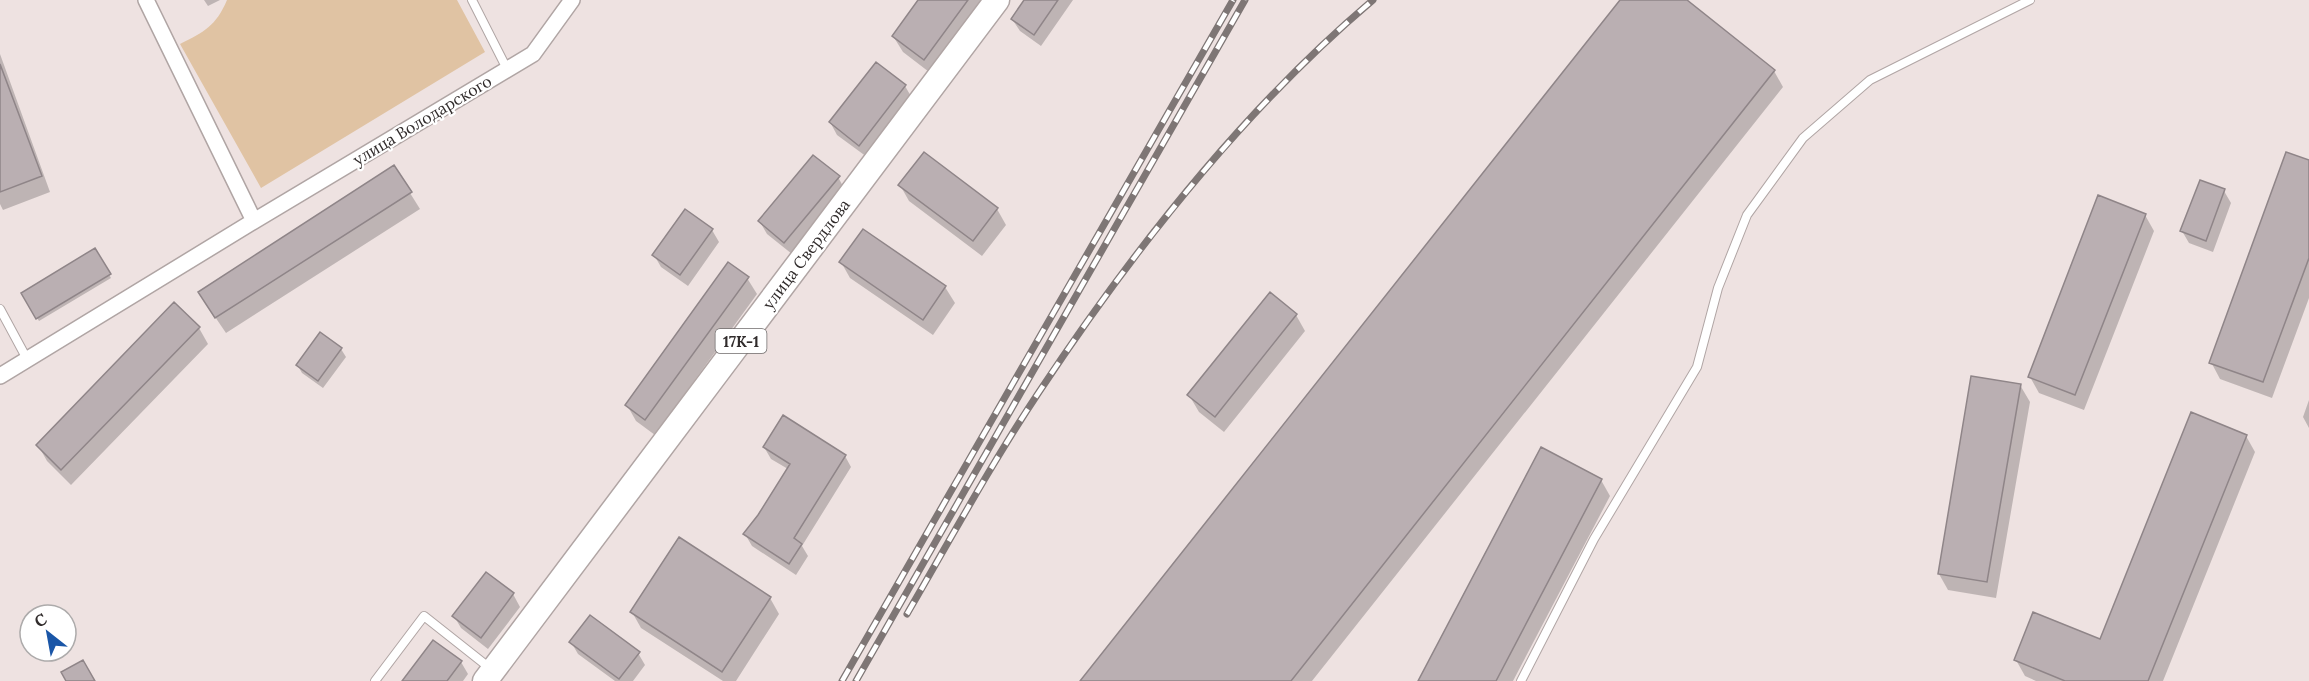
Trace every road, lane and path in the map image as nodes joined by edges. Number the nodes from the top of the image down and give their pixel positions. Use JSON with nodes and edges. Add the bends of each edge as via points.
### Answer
{"nodes":[{"id":1,"x":146,"y":0,"type":"edge"},
{"id":2,"x":472,"y":0,"type":"edge"},
{"id":3,"x":572,"y":0,"type":"edge"},
{"id":4,"x":997,"y":0,"type":"edge"},
{"id":5,"x":2030,"y":0,"type":"edge"},
{"id":6,"x":507,"y":69,"type":"junction"},
{"id":7,"x":254,"y":221,"type":"junction"},
{"id":8,"x":0,"y":309,"type":"edge"},
{"id":9,"x":27,"y":359,"type":"junction"},
{"id":10,"x":0,"y":376,"type":"edge"},
{"id":11,"x":489,"y":676,"type":"edge"},
{"id":12,"x":375,"y":681,"type":"edge"},
{"id":13,"x":1521,"y":681,"type":"edge"}],
"edges":[{"from":1,"to":7,"type":"street"},
{"from":2,"to":6,"type":"lane"},
{"from":3,"to":6,"type":"street","name":"улица Володарского","via":[[533,54]]},
{"from":4,"to":11,"type":"main road","name":"улица Свердлова","number":"17К-1"},
{"from":5,"to":13,"type":"lane","via":[[1870,80],[1803,138],[1747,215],[1718,288],[1697,367],[1594,539]]},
{"from":6,"to":7,"type":"street","name":"улица Володарского"},
{"from":7,"to":9,"type":"street","name":"улица Володарского"},
{"from":8,"to":9,"type":"lane"},
{"from":9,"to":10,"type":"street","name":"улица Володарского"},
{"from":11,"to":12,"type":"lane","via":[[424,616]]}]}
